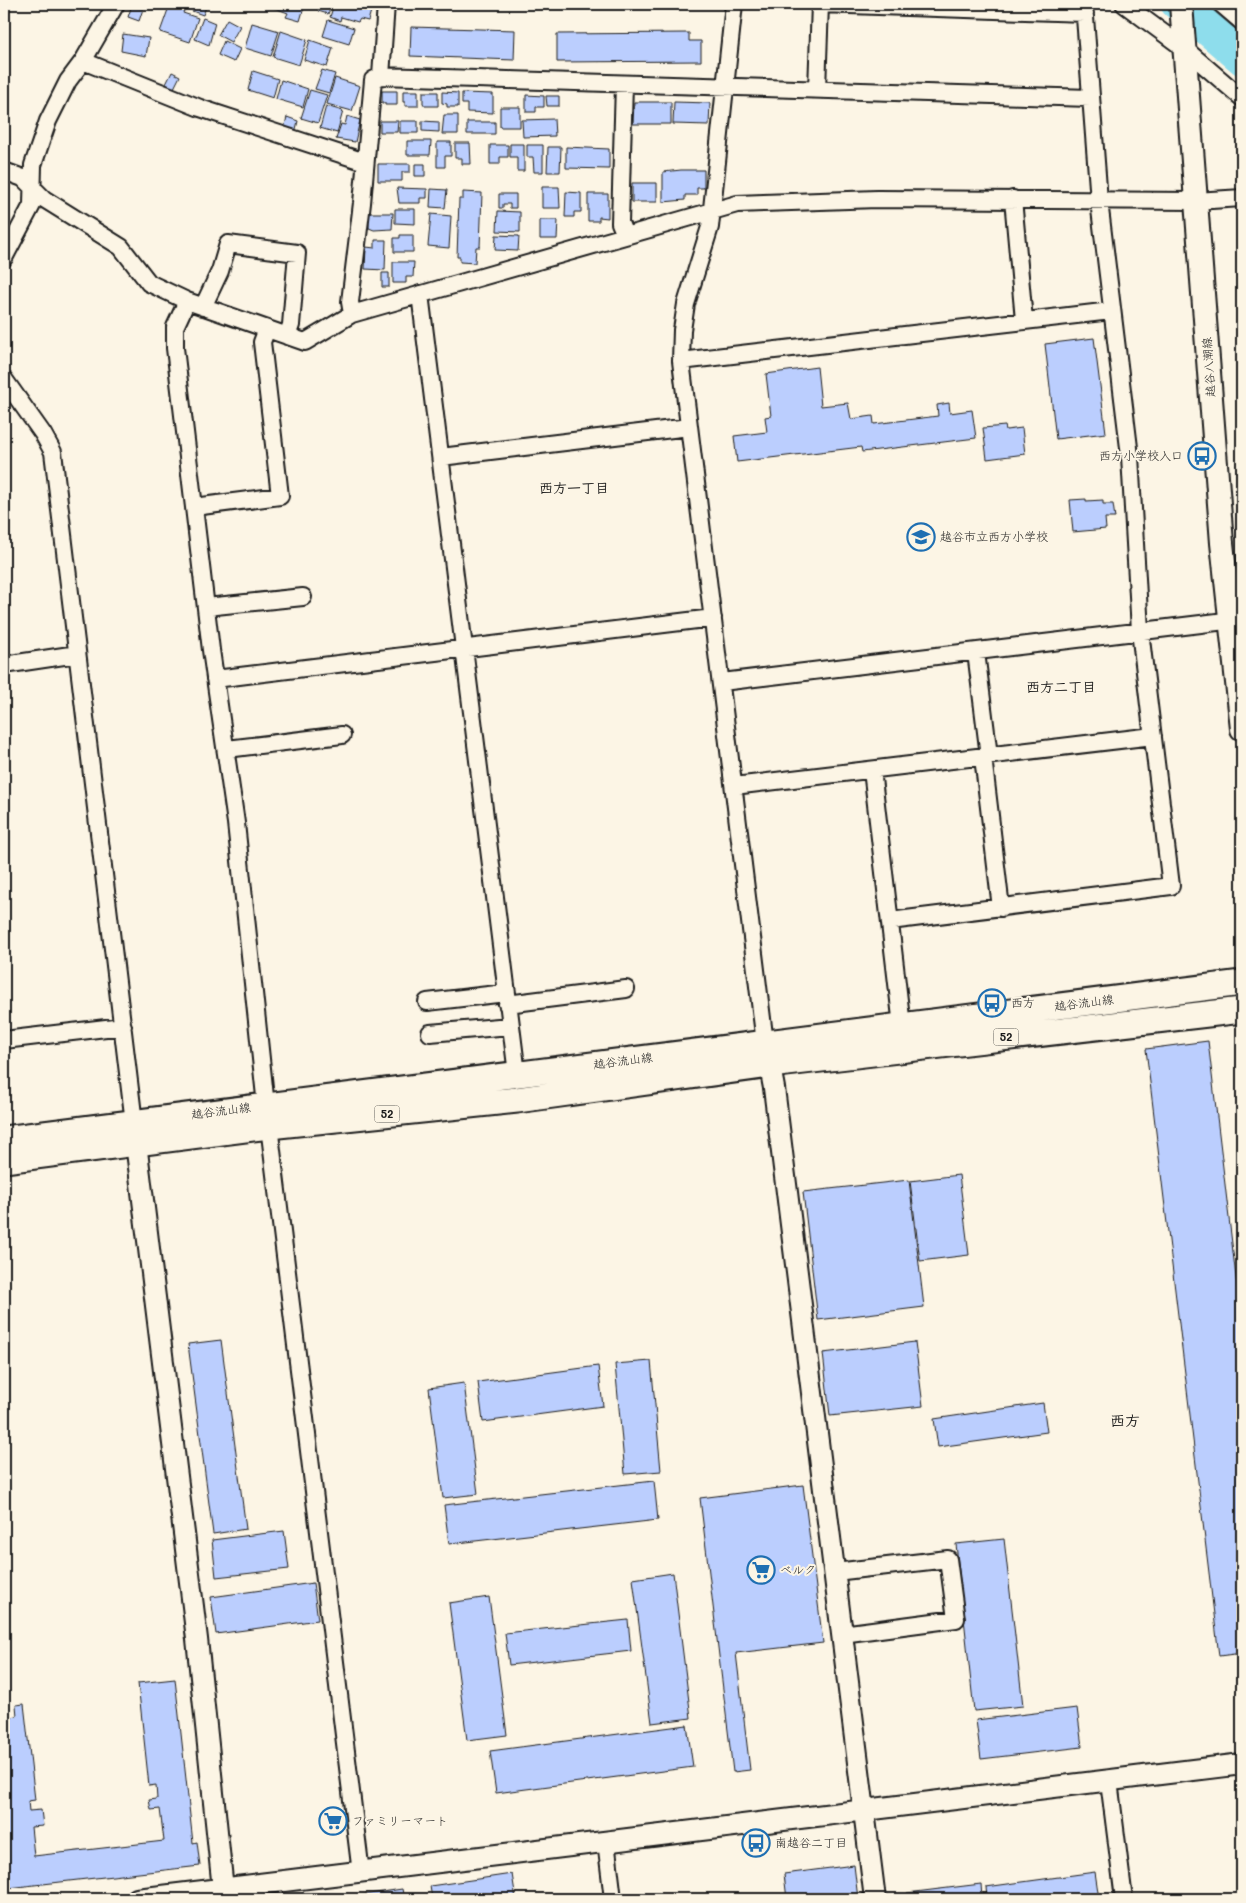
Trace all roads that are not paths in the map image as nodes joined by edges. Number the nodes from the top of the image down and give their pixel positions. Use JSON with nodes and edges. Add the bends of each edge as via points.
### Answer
{"nodes":[{"id":1,"x":116,"y":4,"type":"edge"},
{"id":2,"x":386,"y":4,"type":"edge"},
{"id":3,"x":734,"y":4,"type":"edge"},
{"id":4,"x":820,"y":4,"type":"edge"},
{"id":5,"x":1124,"y":4,"type":"edge"},
{"id":6,"x":1181,"y":4,"type":"edge"},
{"id":7,"x":1221,"y":4,"type":"edge"},
{"id":8,"x":1085,"y":8,"type":"edge"},
{"id":9,"x":1242,"y":22,"type":"edge"},
{"id":10,"x":1185,"y":49,"type":"junction"},
{"id":11,"x":82,"y":61,"type":"junction"},
{"id":12,"x":381,"y":76,"type":"junction"},
{"id":13,"x":624,"y":84,"type":"junction"},
{"id":14,"x":725,"y":87,"type":"junction"},
{"id":15,"x":817,"y":89,"type":"junction"},
{"id":16,"x":1090,"y":98,"type":"junction"},
{"id":17,"x":1242,"y":98,"type":"edge"},
{"id":18,"x":365,"y":162,"type":"junction"},
{"id":19,"x":4,"y":171,"type":"edge"},
{"id":20,"x":32,"y":187,"type":"junction"},
{"id":21,"x":1242,"y":198,"type":"edge"},
{"id":22,"x":1013,"y":199,"type":"junction"},
{"id":23,"x":1099,"y":201,"type":"junction"},
{"id":24,"x":1196,"y":201,"type":"junction"},
{"id":25,"x":712,"y":209,"type":"junction"},
{"id":26,"x":625,"y":235,"type":"junction"},
{"id":27,"x":4,"y":258,"type":"edge"},
{"id":28,"x":420,"y":294,"type":"junction"},
{"id":29,"x":187,"y":301,"type":"junction"},
{"id":30,"x":203,"y":307,"type":"junction"},
{"id":31,"x":1111,"y":311,"type":"junction"},
{"id":32,"x":352,"y":314,"type":"junction"},
{"id":33,"x":1024,"y":320,"type":"junction"},
{"id":34,"x":267,"y":330,"type":"junction"},
{"id":35,"x":287,"y":336,"type":"junction"},
{"id":36,"x":681,"y":361,"type":"junction"},
{"id":37,"x":4,"y":379,"type":"edge"},
{"id":38,"x":688,"y":427,"type":"junction"},
{"id":39,"x":441,"y":457,"type":"junction"},
{"id":40,"x":194,"y":507,"type":"junction"},
{"id":41,"x":303,"y":597,"type":"dead end"},
{"id":42,"x":206,"y":606,"type":"junction"},
{"id":43,"x":713,"y":618,"type":"junction"},
{"id":44,"x":1236,"y":619,"type":"edge"},
{"id":45,"x":1140,"y":631,"type":"junction"},
{"id":46,"x":464,"y":649,"type":"junction"},
{"id":47,"x":976,"y":652,"type":"junction"},
{"id":48,"x":77,"y":654,"type":"junction"},
{"id":49,"x":4,"y":665,"type":"edge"},
{"id":50,"x":215,"y":679,"type":"junction"},
{"id":51,"x":722,"y":682,"type":"junction"},
{"id":52,"x":1242,"y":729,"type":"edge"},
{"id":53,"x":342,"y":734,"type":"dead end"},
{"id":54,"x":1153,"y":736,"type":"junction"},
{"id":55,"x":227,"y":749,"type":"junction"},
{"id":56,"x":986,"y":757,"type":"junction"},
{"id":57,"x":872,"y":770,"type":"junction"},
{"id":58,"x":734,"y":786,"type":"junction"},
{"id":59,"x":1001,"y":908,"type":"junction"},
{"id":60,"x":890,"y":921,"type":"junction"},
{"id":61,"x":1242,"y":983,"type":"edge"},
{"id":62,"x":626,"y":989,"type":"dead end"},
{"id":63,"x":506,"y":998,"type":"junction"},
{"id":64,"x":427,"y":1002,"type":"dead end"},
{"id":65,"x":1242,"y":1010,"type":"edge"},
{"id":66,"x":122,"y":1026,"type":"junction"},
{"id":67,"x":510,"y":1026,"type":"junction"},
{"id":68,"x":902,"y":1026,"type":"junction"},
{"id":69,"x":430,"y":1033,"type":"dead end"},
{"id":70,"x":4,"y":1040,"type":"edge"},
{"id":71,"x":767,"y":1054,"type":"junction"},
{"id":72,"x":516,"y":1074,"type":"junction"},
{"id":73,"x":268,"y":1116,"type":"junction"},
{"id":74,"x":135,"y":1132,"type":"junction"},
{"id":75,"x":4,"y":1139,"type":"edge"},
{"id":76,"x":4,"y":1160,"type":"edge"},
{"id":77,"x":835,"y":1572,"type":"junction"},
{"id":78,"x":842,"y":1634,"type":"junction"},
{"id":79,"x":1242,"y":1764,"type":"edge"},
{"id":80,"x":1109,"y":1780,"type":"junction"},
{"id":81,"x":864,"y":1810,"type":"junction"},
{"id":82,"x":606,"y":1842,"type":"junction"},
{"id":83,"x":361,"y":1873,"type":"junction"},
{"id":84,"x":223,"y":1894,"type":"edge"},
{"id":85,"x":137,"y":1899,"type":"edge"},
{"id":86,"x":612,"y":1899,"type":"edge"},
{"id":87,"x":875,"y":1899,"type":"edge"},
{"id":88,"x":1124,"y":1899,"type":"edge"}],
"edges":[{"from":1,"to":11,"type":"street"},
{"from":2,"to":12,"type":"street"},
{"from":3,"to":14,"type":"street"},
{"from":4,"to":8,"type":"street"},
{"from":4,"to":15,"type":"street"},
{"from":5,"to":10,"type":"street"},
{"from":6,"to":10,"type":"main road","name":"越谷八潮線"},
{"from":7,"to":9,"type":"street"},
{"from":8,"to":16,"type":"street"},
{"from":10,"to":17,"type":"street"},
{"from":10,"to":24,"type":"main road","name":"越谷八潮線"},
{"from":11,"to":18,"type":"street","via":[[200,108]]},
{"from":11,"to":20,"type":"street","via":[[48,121],[33,165]]},
{"from":12,"to":13,"type":"street"},
{"from":12,"to":18,"type":"street","via":[[373,80]]},
{"from":13,"to":14,"type":"street"},
{"from":13,"to":26,"type":"street","via":[[620,223]]},
{"from":14,"to":15,"type":"street"},
{"from":14,"to":25,"type":"street"},
{"from":15,"to":16,"type":"street"},
{"from":16,"to":23,"type":"street"},
{"from":18,"to":32,"type":"street","via":[[350,302]]},
{"from":19,"to":20,"type":"street","via":[[23,178]]},
{"from":20,"to":27,"type":"street","via":[[32,205]]},
{"from":20,"to":29,"type":"street","via":[[44,199],[121,247],[149,284]]},
{"from":21,"to":24,"type":"street"},
{"from":22,"to":23,"type":"street"},
{"from":22,"to":25,"type":"street","via":[[877,199],[737,204]]},
{"from":22,"to":33,"type":"street"},
{"from":23,"to":24,"type":"street"},
{"from":23,"to":31,"type":"street"},
{"from":24,"to":44,"type":"main road","name":"越谷八潮線"},
{"from":25,"to":26,"type":"street"},
{"from":25,"to":36,"type":"street","via":[[710,227],[686,304]]},
{"from":26,"to":28,"type":"street"},
{"from":28,"to":32,"type":"street"},
{"from":28,"to":39,"type":"street"},
{"from":29,"to":30,"type":"street"},
{"from":29,"to":40,"type":"street","via":[[175,327],[175,348]]},
{"from":30,"to":34,"type":"street"},
{"from":30,"to":35,"type":"street","via":[[220,271],[228,244],[297,253],[291,325]]},
{"from":31,"to":33,"type":"street"},
{"from":31,"to":45,"type":"street","via":[[1130,456]]},
{"from":32,"to":35,"type":"street","via":[[305,342]]},
{"from":33,"to":36,"type":"street"},
{"from":34,"to":35,"type":"street"},
{"from":34,"to":40,"type":"street","via":[[262,342],[280,496]]},
{"from":36,"to":38,"type":"street"},
{"from":37,"to":48,"type":"street","via":[[53,452]]},
{"from":38,"to":39,"type":"street"},
{"from":38,"to":43,"type":"street"},
{"from":39,"to":46,"type":"street"},
{"from":40,"to":42,"type":"street"},
{"from":41,"to":42,"type":"street"},
{"from":42,"to":50,"type":"street"},
{"from":43,"to":46,"type":"street"},
{"from":43,"to":51,"type":"street"},
{"from":44,"to":45,"type":"street"},
{"from":44,"to":52,"type":"main road","name":"越谷八潮線"},
{"from":45,"to":47,"type":"street"},
{"from":45,"to":54,"type":"street"},
{"from":46,"to":50,"type":"street"},
{"from":46,"to":63,"type":"street"},
{"from":47,"to":51,"type":"street"},
{"from":47,"to":56,"type":"street"},
{"from":48,"to":49,"type":"street"},
{"from":48,"to":66,"type":"street"},
{"from":50,"to":55,"type":"street"},
{"from":51,"to":58,"type":"street"},
{"from":53,"to":55,"type":"street"},
{"from":54,"to":56,"type":"street"},
{"from":54,"to":59,"type":"street","via":[[1171,886]]},
{"from":55,"to":73,"type":"street"},
{"from":56,"to":57,"type":"street"},
{"from":56,"to":59,"type":"street"},
{"from":57,"to":58,"type":"street"},
{"from":57,"to":60,"type":"street"},
{"from":58,"to":71,"type":"street"},
{"from":59,"to":60,"type":"street"},
{"from":60,"to":68,"type":"street"},
{"from":61,"to":68,"type":"main road","name":"越谷流山線","number":"52"},
{"from":62,"to":63,"type":"street"},
{"from":63,"to":64,"type":"street"},
{"from":63,"to":67,"type":"street"},
{"from":65,"to":71,"type":"main road","name":"越谷流山線","number":"52"},
{"from":66,"to":70,"type":"street"},
{"from":66,"to":74,"type":"street"},
{"from":67,"to":69,"type":"street"},
{"from":67,"to":72,"type":"street"},
{"from":68,"to":71,"type":"main road","name":"越谷流山線","number":"52"},
{"from":71,"to":72,"type":"main road","name":"越谷流山線","number":"52"},
{"from":71,"to":73,"type":"main road","name":"越谷流山線","number":"52","via":[[517,1100]]},
{"from":71,"to":77,"type":"street","via":[[774,1088]]},
{"from":72,"to":73,"type":"main road","name":"越谷流山線","number":"52"},
{"from":73,"to":74,"type":"main road","name":"越谷流山線","number":"52"},
{"from":73,"to":83,"type":"street"},
{"from":74,"to":75,"type":"main road","name":"越谷流山線","number":"52"},
{"from":74,"to":76,"type":"main road","name":"越谷流山線","number":"52"},
{"from":74,"to":84,"type":"street","via":[[197,1639]]},
{"from":77,"to":78,"type":"street"},
{"from":77,"to":78,"type":"street","via":[[948,1559],[956,1619]]},
{"from":78,"to":81,"type":"street"},
{"from":79,"to":80,"type":"street"},
{"from":80,"to":81,"type":"street"},
{"from":80,"to":88,"type":"street"},
{"from":81,"to":82,"type":"street"},
{"from":81,"to":87,"type":"street"},
{"from":82,"to":83,"type":"street"},
{"from":82,"to":86,"type":"street"},
{"from":83,"to":84,"type":"street"},
{"from":84,"to":85,"type":"street"}]}
